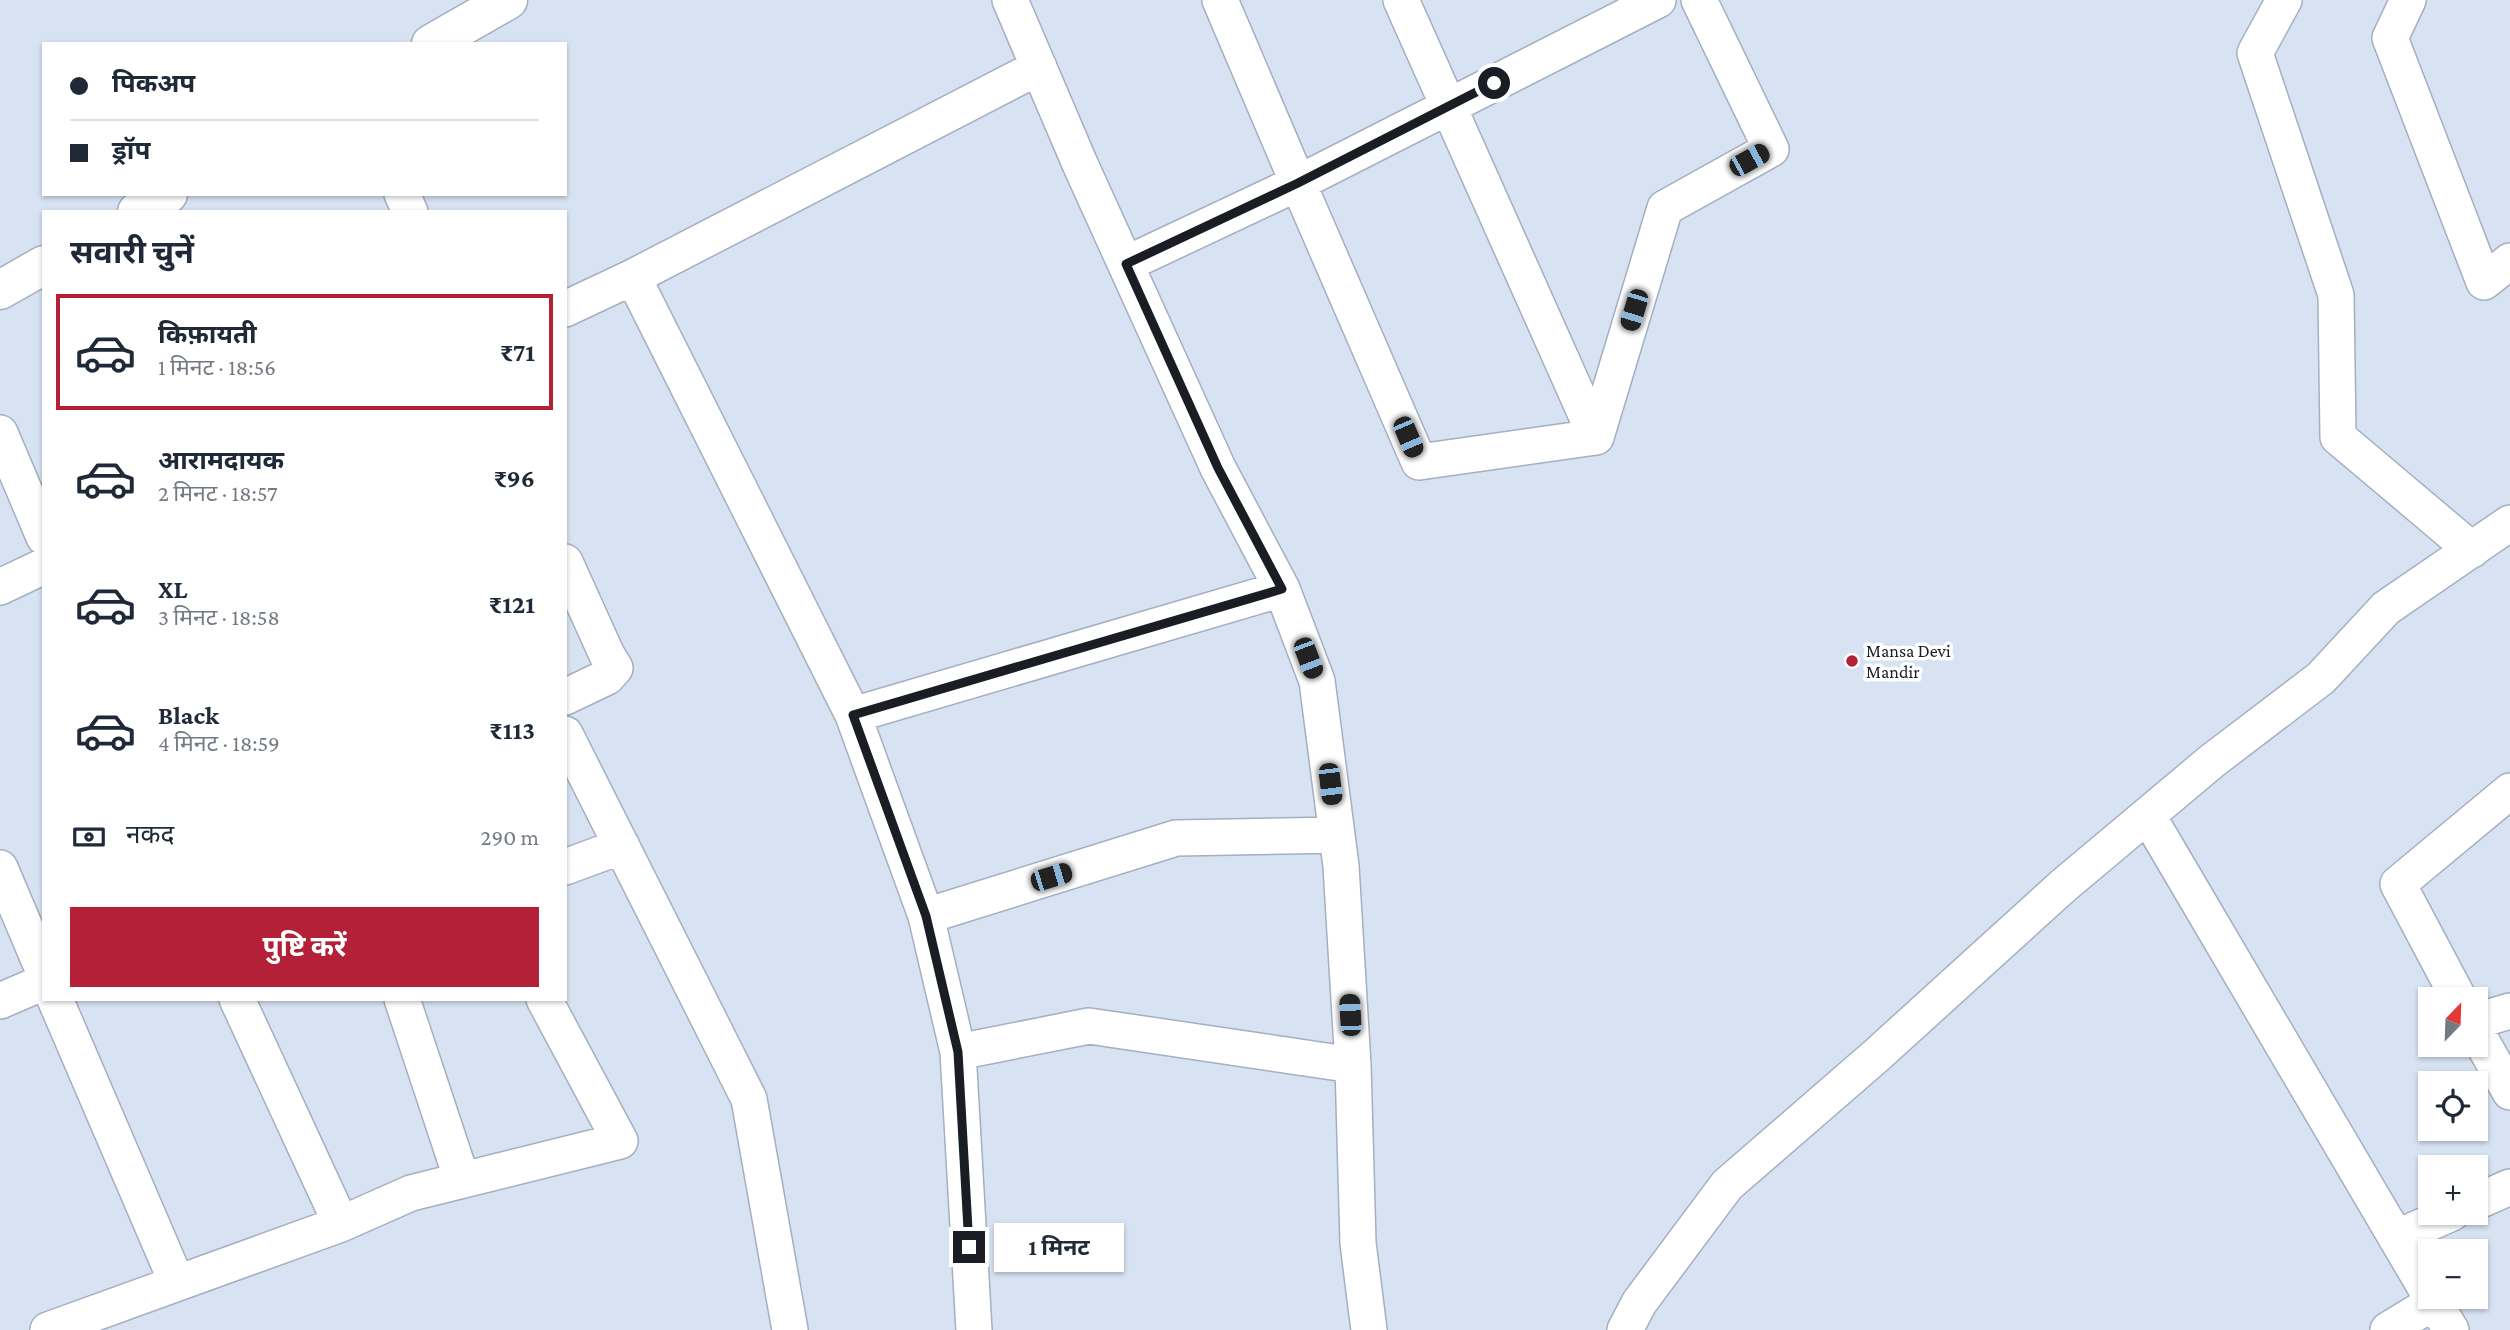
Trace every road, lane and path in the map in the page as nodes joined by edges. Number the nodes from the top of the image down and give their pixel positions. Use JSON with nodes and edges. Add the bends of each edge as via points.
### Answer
{"nodes":[{"id":1,"x":508,"y":0,"type":"edge"},
{"id":2,"x":1010,"y":0,"type":"edge"},
{"id":3,"x":1220,"y":0,"type":"edge"},
{"id":4,"x":1401,"y":0,"type":"edge"},
{"id":5,"x":1658,"y":0,"type":"edge"},
{"id":6,"x":1699,"y":0,"type":"edge"},
{"id":7,"x":2284,"y":0,"type":"edge"},
{"id":8,"x":2408,"y":0,"type":"edge"},
{"id":9,"x":434,"y":42,"type":"edge"},
{"id":10,"x":1039,"y":68,"type":"junction"},
{"id":11,"x":1447,"y":106,"type":"junction"},
{"id":12,"x":1298,"y":183,"type":"junction"},
{"id":13,"x":165,"y":196,"type":"edge"},
{"id":14,"x":141,"y":210,"type":"edge"},
{"id":15,"x":2510,"y":261,"type":"edge"},
{"id":16,"x":1126,"y":264,"type":"junction"},
{"id":17,"x":42,"y":266,"type":"edge"},
{"id":18,"x":633,"y":277,"type":"junction"},
{"id":19,"x":0,"y":290,"type":"edge"},
{"id":20,"x":567,"y":308,"type":"edge"},
{"id":21,"x":0,"y":433,"type":"edge"},
{"id":22,"x":1596,"y":437,"type":"junction"},
{"id":23,"x":2510,"y":523,"type":"edge"},
{"id":24,"x":42,"y":532,"type":"edge"},
{"id":25,"x":2472,"y":550,"type":"junction"},
{"id":26,"x":567,"y":566,"type":"edge"},
{"id":27,"x":42,"y":567,"type":"edge"},
{"id":28,"x":0,"y":587,"type":"edge"},
{"id":29,"x":1282,"y":589,"type":"junction"},
{"id":30,"x":567,"y":696,"type":"edge"},
{"id":31,"x":853,"y":715,"type":"junction"},
{"id":32,"x":567,"y":738,"type":"edge"},
{"id":33,"x":2510,"y":791,"type":"edge"},
{"id":34,"x":2148,"y":816,"type":"junction"},
{"id":35,"x":1337,"y":835,"type":"junction"},
{"id":36,"x":622,"y":846,"type":"junction"},
{"id":37,"x":567,"y":866,"type":"edge"},
{"id":38,"x":0,"y":868,"type":"edge"},
{"id":39,"x":926,"y":916,"type":"junction"},
{"id":40,"x":42,"y":967,"type":"edge"},
{"id":41,"x":42,"y":983,"type":"edge"},
{"id":42,"x":2453,"y":987,"type":"edge"},
{"id":43,"x":0,"y":1001,"type":"edge"},
{"id":44,"x":56,"y":1001,"type":"edge"},
{"id":45,"x":238,"y":1001,"type":"edge"},
{"id":46,"x":403,"y":1001,"type":"edge"},
{"id":47,"x":545,"y":1001,"type":"edge"},
{"id":48,"x":2510,"y":1011,"type":"edge"},
{"id":49,"x":2488,"y":1017,"type":"edge"},
{"id":50,"x":958,"y":1052,"type":"junction"},
{"id":51,"x":2488,"y":1053,"type":"edge"},
{"id":52,"x":1353,"y":1065,"type":"junction"},
{"id":53,"x":2510,"y":1092,"type":"edge"},
{"id":54,"x":462,"y":1180,"type":"junction"},
{"id":55,"x":2510,"y":1187,"type":"edge"},
{"id":56,"x":2488,"y":1197,"type":"edge"},
{"id":57,"x":341,"y":1224,"type":"junction"},
{"id":58,"x":2425,"y":1225,"type":"edge"},
{"id":59,"x":2396,"y":1238,"type":"junction"},
{"id":60,"x":2418,"y":1274,"type":"edge"},
{"id":61,"x":177,"y":1283,"type":"junction"},
{"id":62,"x":2431,"y":1309,"type":"edge"},
{"id":63,"x":108,"y":1320,"type":"edge"},
{"id":64,"x":48,"y":1330,"type":"edge"},
{"id":65,"x":790,"y":1330,"type":"edge"},
{"id":66,"x":974,"y":1330,"type":"edge"},
{"id":67,"x":1369,"y":1330,"type":"edge"},
{"id":68,"x":1625,"y":1330,"type":"edge"},
{"id":69,"x":2388,"y":1330,"type":"edge"}],
"edges":[{"from":1,"to":9,"type":"street"},
{"from":2,"to":10,"type":"street"},
{"from":3,"to":12,"type":"street"},
{"from":4,"to":11,"type":"street"},
{"from":5,"to":11,"type":"street"},
{"from":6,"to":22,"type":"street","via":[[1770,149],[1665,208]]},
{"from":7,"to":25,"type":"street","via":[[2255,53],[2336,295],[2338,437]]},
{"from":8,"to":15,"type":"street","via":[[2390,38],[2484,282]]},
{"from":10,"to":16,"type":"street"},
{"from":10,"to":18,"type":"street"},
{"from":11,"to":12,"type":"street"},
{"from":11,"to":22,"type":"street"},
{"from":12,"to":16,"type":"street"},
{"from":12,"to":22,"type":"street","via":[[1419,462]]},
{"from":13,"to":14,"type":"street"},
{"from":16,"to":29,"type":"street","via":[[1218,468]]},
{"from":17,"to":19,"type":"street"},
{"from":18,"to":20,"type":"street"},
{"from":18,"to":31,"type":"street"},
{"from":21,"to":24,"type":"street"},
{"from":23,"to":25,"type":"street"},
{"from":25,"to":34,"type":"street","via":[[2386,608],[2321,678]]},
{"from":26,"to":30,"type":"street","via":[[615,668],[607,677]]},
{"from":27,"to":28,"type":"street"},
{"from":29,"to":31,"type":"street"},
{"from":29,"to":35,"type":"street","via":[[1317,681]]},
{"from":31,"to":39,"type":"street"},
{"from":32,"to":36,"type":"street"},
{"from":33,"to":42,"type":"street","via":[[2398,884]]},
{"from":34,"to":59,"type":"street"},
{"from":34,"to":68,"type":"street","via":[[1727,1185],[1639,1303]]},
{"from":35,"to":39,"type":"street","via":[[1175,838]]},
{"from":35,"to":52,"type":"street"},
{"from":36,"to":37,"type":"street"},
{"from":36,"to":65,"type":"street","via":[[749,1100]]},
{"from":38,"to":40,"type":"street"},
{"from":39,"to":50,"type":"street"},
{"from":41,"to":43,"type":"street"},
{"from":44,"to":61,"type":"street"},
{"from":45,"to":57,"type":"street"},
{"from":46,"to":54,"type":"street"},
{"from":47,"to":54,"type":"street","via":[[620,1141]]},
{"from":48,"to":49,"type":"street"},
{"from":50,"to":52,"type":"street","via":[[1089,1026]]},
{"from":50,"to":66,"type":"street"},
{"from":51,"to":53,"type":"street"},
{"from":52,"to":67,"type":"street","via":[[1359,1243]]},
{"from":54,"to":57,"type":"street","via":[[411,1193]]},
{"from":55,"to":56,"type":"street"},
{"from":57,"to":61,"type":"street"},
{"from":58,"to":59,"type":"street"},
{"from":59,"to":60,"type":"street"},
{"from":61,"to":63,"type":"street"},
{"from":62,"to":69,"type":"street"},
{"from":63,"to":64,"type":"street"}]}
